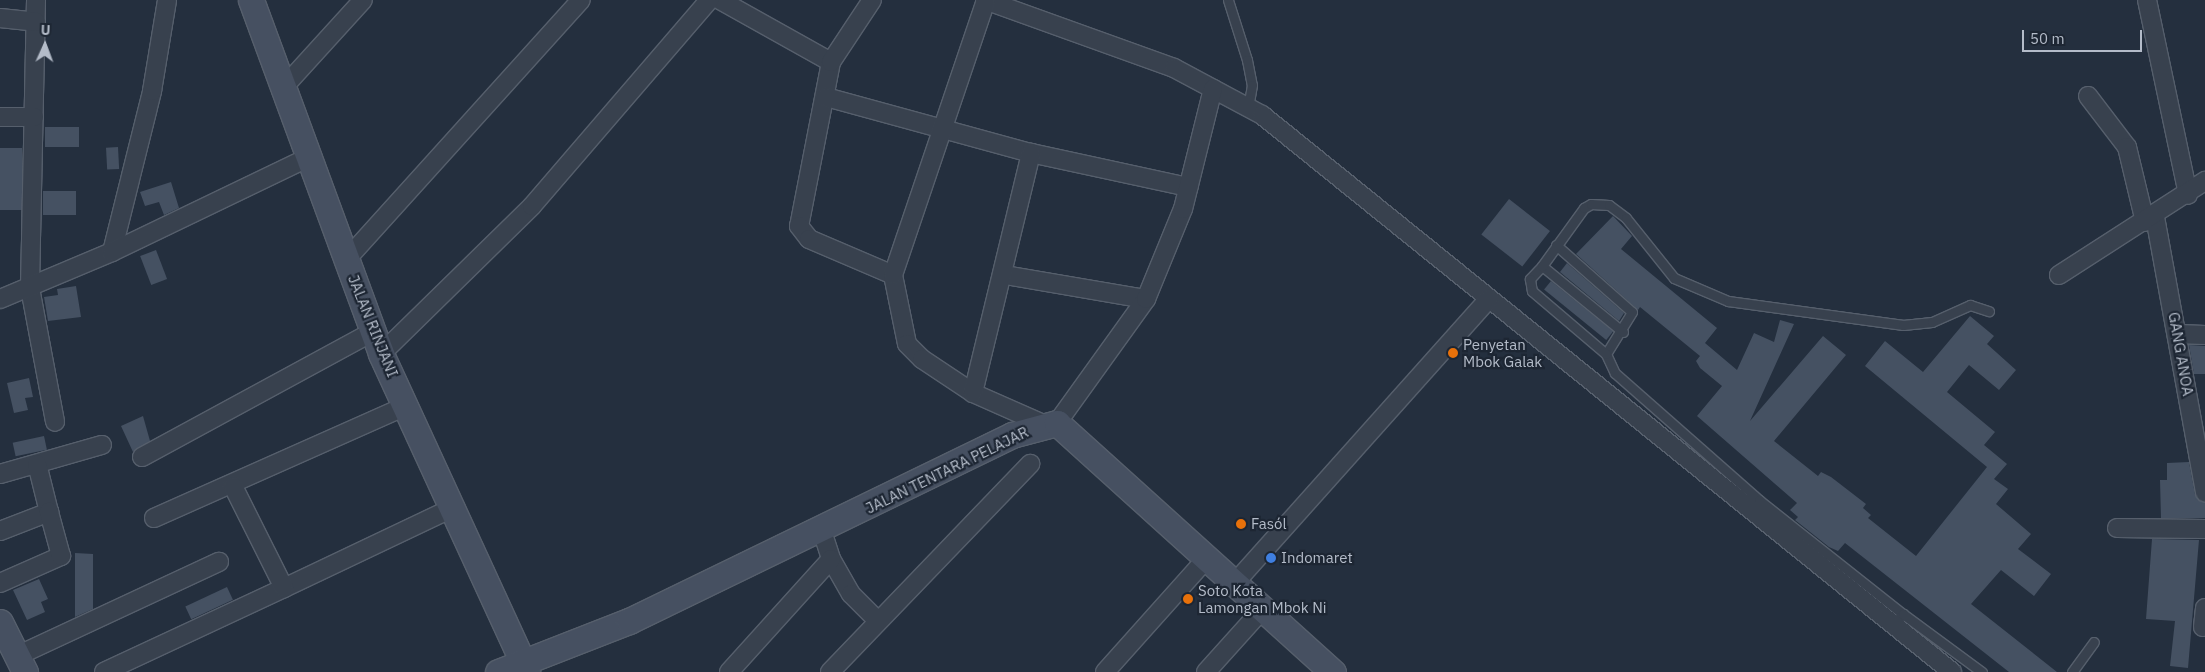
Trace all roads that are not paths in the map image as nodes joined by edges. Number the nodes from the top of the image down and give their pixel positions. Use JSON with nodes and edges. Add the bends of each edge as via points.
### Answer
{"nodes":[{"id":1,"x":36,"y":0,"type":"edge"},
{"id":2,"x":167,"y":0,"type":"edge"},
{"id":3,"x":251,"y":0,"type":"edge"},
{"id":4,"x":363,"y":0,"type":"edge"},
{"id":5,"x":581,"y":0,"type":"edge"},
{"id":6,"x":709,"y":0,"type":"edge"},
{"id":7,"x":720,"y":0,"type":"edge"},
{"id":8,"x":872,"y":0,"type":"edge"},
{"id":9,"x":985,"y":0,"type":"edge"},
{"id":10,"x":1228,"y":0,"type":"edge"},
{"id":11,"x":2147,"y":0,"type":"edge"},
{"id":12,"x":0,"y":18,"type":"edge"},
{"id":13,"x":36,"y":22,"type":"junction"},
{"id":14,"x":831,"y":62,"type":"junction"},
{"id":15,"x":282,"y":89,"type":"junction"},
{"id":16,"x":1213,"y":89,"type":"junction"},
{"id":17,"x":2088,"y":96,"type":"dead end"},
{"id":18,"x":826,"y":97,"type":"junction"},
{"id":19,"x":1248,"y":107,"type":"junction"},
{"id":20,"x":0,"y":117,"type":"edge"},
{"id":21,"x":34,"y":117,"type":"junction"},
{"id":22,"x":944,"y":126,"type":"junction"},
{"id":23,"x":1031,"y":153,"type":"junction"},
{"id":24,"x":306,"y":156,"type":"junction"},
{"id":25,"x":2205,"y":181,"type":"edge"},
{"id":26,"x":1188,"y":188,"type":"junction"},
{"id":27,"x":2188,"y":195,"type":"junction"},
{"id":28,"x":2150,"y":220,"type":"junction"},
{"id":29,"x":1556,"y":245,"type":"junction"},
{"id":30,"x":112,"y":252,"type":"junction"},
{"id":31,"x":346,"y":260,"type":"junction"},
{"id":32,"x":1542,"y":266,"type":"junction"},
{"id":33,"x":893,"y":275,"type":"junction"},
{"id":34,"x":2059,"y":275,"type":"dead end"},
{"id":35,"x":1005,"y":276,"type":"junction"},
{"id":36,"x":30,"y":288,"type":"junction"},
{"id":37,"x":0,"y":299,"type":"edge"},
{"id":38,"x":1489,"y":299,"type":"junction"},
{"id":39,"x":1146,"y":300,"type":"junction"},
{"id":40,"x":1989,"y":311,"type":"dead end"},
{"id":41,"x":374,"y":330,"type":"junction"},
{"id":42,"x":1623,"y":332,"type":"junction"},
{"id":43,"x":2177,"y":334,"type":"junction"},
{"id":44,"x":2205,"y":336,"type":"edge"},
{"id":45,"x":381,"y":354,"type":"junction"},
{"id":46,"x":1606,"y":354,"type":"junction"},
{"id":47,"x":973,"y":393,"type":"junction"},
{"id":48,"x":408,"y":405,"type":"junction"},
{"id":49,"x":55,"y":422,"type":"dead end"},
{"id":50,"x":1050,"y":424,"type":"junction"},
{"id":51,"x":102,"y":445,"type":"dead end"},
{"id":52,"x":142,"y":457,"type":"dead end"},
{"id":53,"x":37,"y":464,"type":"junction"},
{"id":54,"x":1030,"y":464,"type":"dead end"},
{"id":55,"x":0,"y":474,"type":"edge"},
{"id":56,"x":233,"y":486,"type":"junction"},
{"id":57,"x":2205,"y":492,"type":"edge"},
{"id":58,"x":450,"y":509,"type":"junction"},
{"id":59,"x":49,"y":512,"type":"junction"},
{"id":60,"x":154,"y":518,"type":"dead end"},
{"id":61,"x":2117,"y":528,"type":"dead end"},
{"id":62,"x":2205,"y":529,"type":"edge"},
{"id":63,"x":0,"y":531,"type":"edge"},
{"id":64,"x":822,"y":531,"type":"junction"},
{"id":65,"x":831,"y":559,"type":"junction"},
{"id":66,"x":1206,"y":559,"type":"junction"},
{"id":67,"x":219,"y":562,"type":"dead end"},
{"id":68,"x":0,"y":583,"type":"edge"},
{"id":69,"x":1233,"y":585,"type":"junction"},
{"id":70,"x":284,"y":588,"type":"junction"},
{"id":71,"x":2205,"y":608,"type":"edge"},
{"id":72,"x":1261,"y":611,"type":"junction"},
{"id":73,"x":876,"y":619,"type":"junction"},
{"id":74,"x":1898,"y":619,"type":"junction"},
{"id":75,"x":0,"y":622,"type":"edge"},
{"id":76,"x":2203,"y":627,"type":"dead end"},
{"id":77,"x":2094,"y":642,"type":"dead end"},
{"id":78,"x":21,"y":664,"type":"edge"},
{"id":79,"x":524,"y":666,"type":"edge"},
{"id":80,"x":104,"y":672,"type":"edge"},
{"id":81,"x":498,"y":672,"type":"edge"},
{"id":82,"x":729,"y":672,"type":"edge"},
{"id":83,"x":830,"y":672,"type":"edge"},
{"id":84,"x":1105,"y":672,"type":"edge"},
{"id":85,"x":1206,"y":672,"type":"edge"},
{"id":86,"x":1333,"y":672,"type":"edge"},
{"id":87,"x":1952,"y":672,"type":"edge"},
{"id":88,"x":1982,"y":672,"type":"edge"},
{"id":89,"x":2072,"y":672,"type":"edge"}],
"edges":[{"from":1,"to":13,"type":"street"},
{"from":2,"to":30,"type":"street","via":[[152,91]]},
{"from":3,"to":15,"type":"main road","name":"JALAN RINJANI"},
{"from":4,"to":15,"type":"street"},
{"from":5,"to":31,"type":"street"},
{"from":6,"to":45,"type":"street","via":[[532,206]]},
{"from":7,"to":14,"type":"street"},
{"from":8,"to":14,"type":"street"},
{"from":9,"to":16,"type":"street","via":[[1174,68]]},
{"from":9,"to":22,"type":"street"},
{"from":10,"to":19,"type":"lane","via":[[1248,68]]},
{"from":11,"to":27,"type":"street"},
{"from":12,"to":13,"type":"street"},
{"from":13,"to":21,"type":"street"},
{"from":14,"to":18,"type":"street"},
{"from":15,"to":24,"type":"main road","name":"JALAN RINJANI"},
{"from":16,"to":19,"type":"street"},
{"from":16,"to":26,"type":"street"},
{"from":17,"to":28,"type":"street","name":"GANG ANOA","via":[[2127,147]]},
{"from":18,"to":22,"type":"street"},
{"from":18,"to":33,"type":"street","via":[[798,212],[799,226],[809,240]]},
{"from":19,"to":38,"type":"street","via":[[1307,147]]},
{"from":20,"to":21,"type":"street"},
{"from":21,"to":36,"type":"street"},
{"from":22,"to":23,"type":"street"},
{"from":22,"to":33,"type":"street"},
{"from":23,"to":26,"type":"street"},
{"from":23,"to":35,"type":"street","via":[[1011,230]]},
{"from":24,"to":30,"type":"street"},
{"from":24,"to":31,"type":"main road","name":"JALAN RINJANI"},
{"from":25,"to":27,"type":"street"},
{"from":26,"to":39,"type":"street"},
{"from":27,"to":28,"type":"street"},
{"from":28,"to":34,"type":"street"},
{"from":28,"to":43,"type":"street","name":"GANG ANOA"},
{"from":29,"to":32,"type":"lane"},
{"from":29,"to":40,"type":"lane","via":[[1584,208],[1609,205],[1642,234],[1674,278],[1728,301],[1903,325],[1932,322],[1970,305]]},
{"from":29,"to":42,"type":"lane","via":[[1630,309],[1631,320]]},
{"from":30,"to":36,"type":"street"},
{"from":31,"to":41,"type":"main road","name":"JALAN RINJANI"},
{"from":32,"to":42,"type":"lane"},
{"from":32,"to":46,"type":"lane","via":[[1530,280],[1532,291]]},
{"from":33,"to":47,"type":"street","via":[[907,344],[922,359]]},
{"from":35,"to":39,"type":"street"},
{"from":35,"to":47,"type":"street"},
{"from":36,"to":37,"type":"street"},
{"from":36,"to":49,"type":"street"},
{"from":38,"to":69,"type":"street"},
{"from":38,"to":74,"type":"street"},
{"from":39,"to":50,"type":"street"},
{"from":41,"to":45,"type":"main road","name":"JALAN RINJANI"},
{"from":41,"to":52,"type":"street"},
{"from":42,"to":46,"type":"lane"},
{"from":43,"to":44,"type":"street"},
{"from":43,"to":57,"type":"street","name":"GANG ANOA"},
{"from":45,"to":48,"type":"main road","name":"JALAN RINJANI"},
{"from":46,"to":74,"type":"lane","via":[[1616,373]]},
{"from":47,"to":50,"type":"street"},
{"from":48,"to":56,"type":"street"},
{"from":48,"to":58,"type":"main road","name":"JALAN RINJANI"},
{"from":50,"to":64,"type":"main road","name":"JALAN TENTARA PELAJAR","via":[[1012,435]]},
{"from":50,"to":66,"type":"main road"},
{"from":51,"to":53,"type":"street"},
{"from":53,"to":55,"type":"street"},
{"from":53,"to":59,"type":"street"},
{"from":54,"to":73,"type":"street","via":[[954,546]]},
{"from":56,"to":60,"type":"street"},
{"from":56,"to":70,"type":"street"},
{"from":58,"to":70,"type":"street"},
{"from":58,"to":79,"type":"main road","name":"JALAN RINJANI"},
{"from":59,"to":63,"type":"street"},
{"from":59,"to":68,"type":"street","via":[[60,556]]},
{"from":61,"to":62,"type":"street"},
{"from":64,"to":65,"type":"street"},
{"from":64,"to":79,"type":"main road","name":"JALAN TENTARA PELAJAR"},
{"from":65,"to":73,"type":"street","via":[[858,604]]},
{"from":65,"to":82,"type":"street"},
{"from":66,"to":69,"type":"main road"},
{"from":66,"to":84,"type":"street"},
{"from":67,"to":78,"type":"street"},
{"from":69,"to":72,"type":"main road"},
{"from":70,"to":80,"type":"street"},
{"from":71,"to":76,"type":"street"},
{"from":72,"to":85,"type":"street"},
{"from":72,"to":86,"type":"main road"},
{"from":73,"to":83,"type":"street"},
{"from":74,"to":87,"type":"street"},
{"from":74,"to":88,"type":"lane"},
{"from":75,"to":78,"type":"main road"},
{"from":77,"to":89,"type":"lane"},
{"from":79,"to":81,"type":"main road","name":"JALAN TENTARA PELAJAR"}]}
